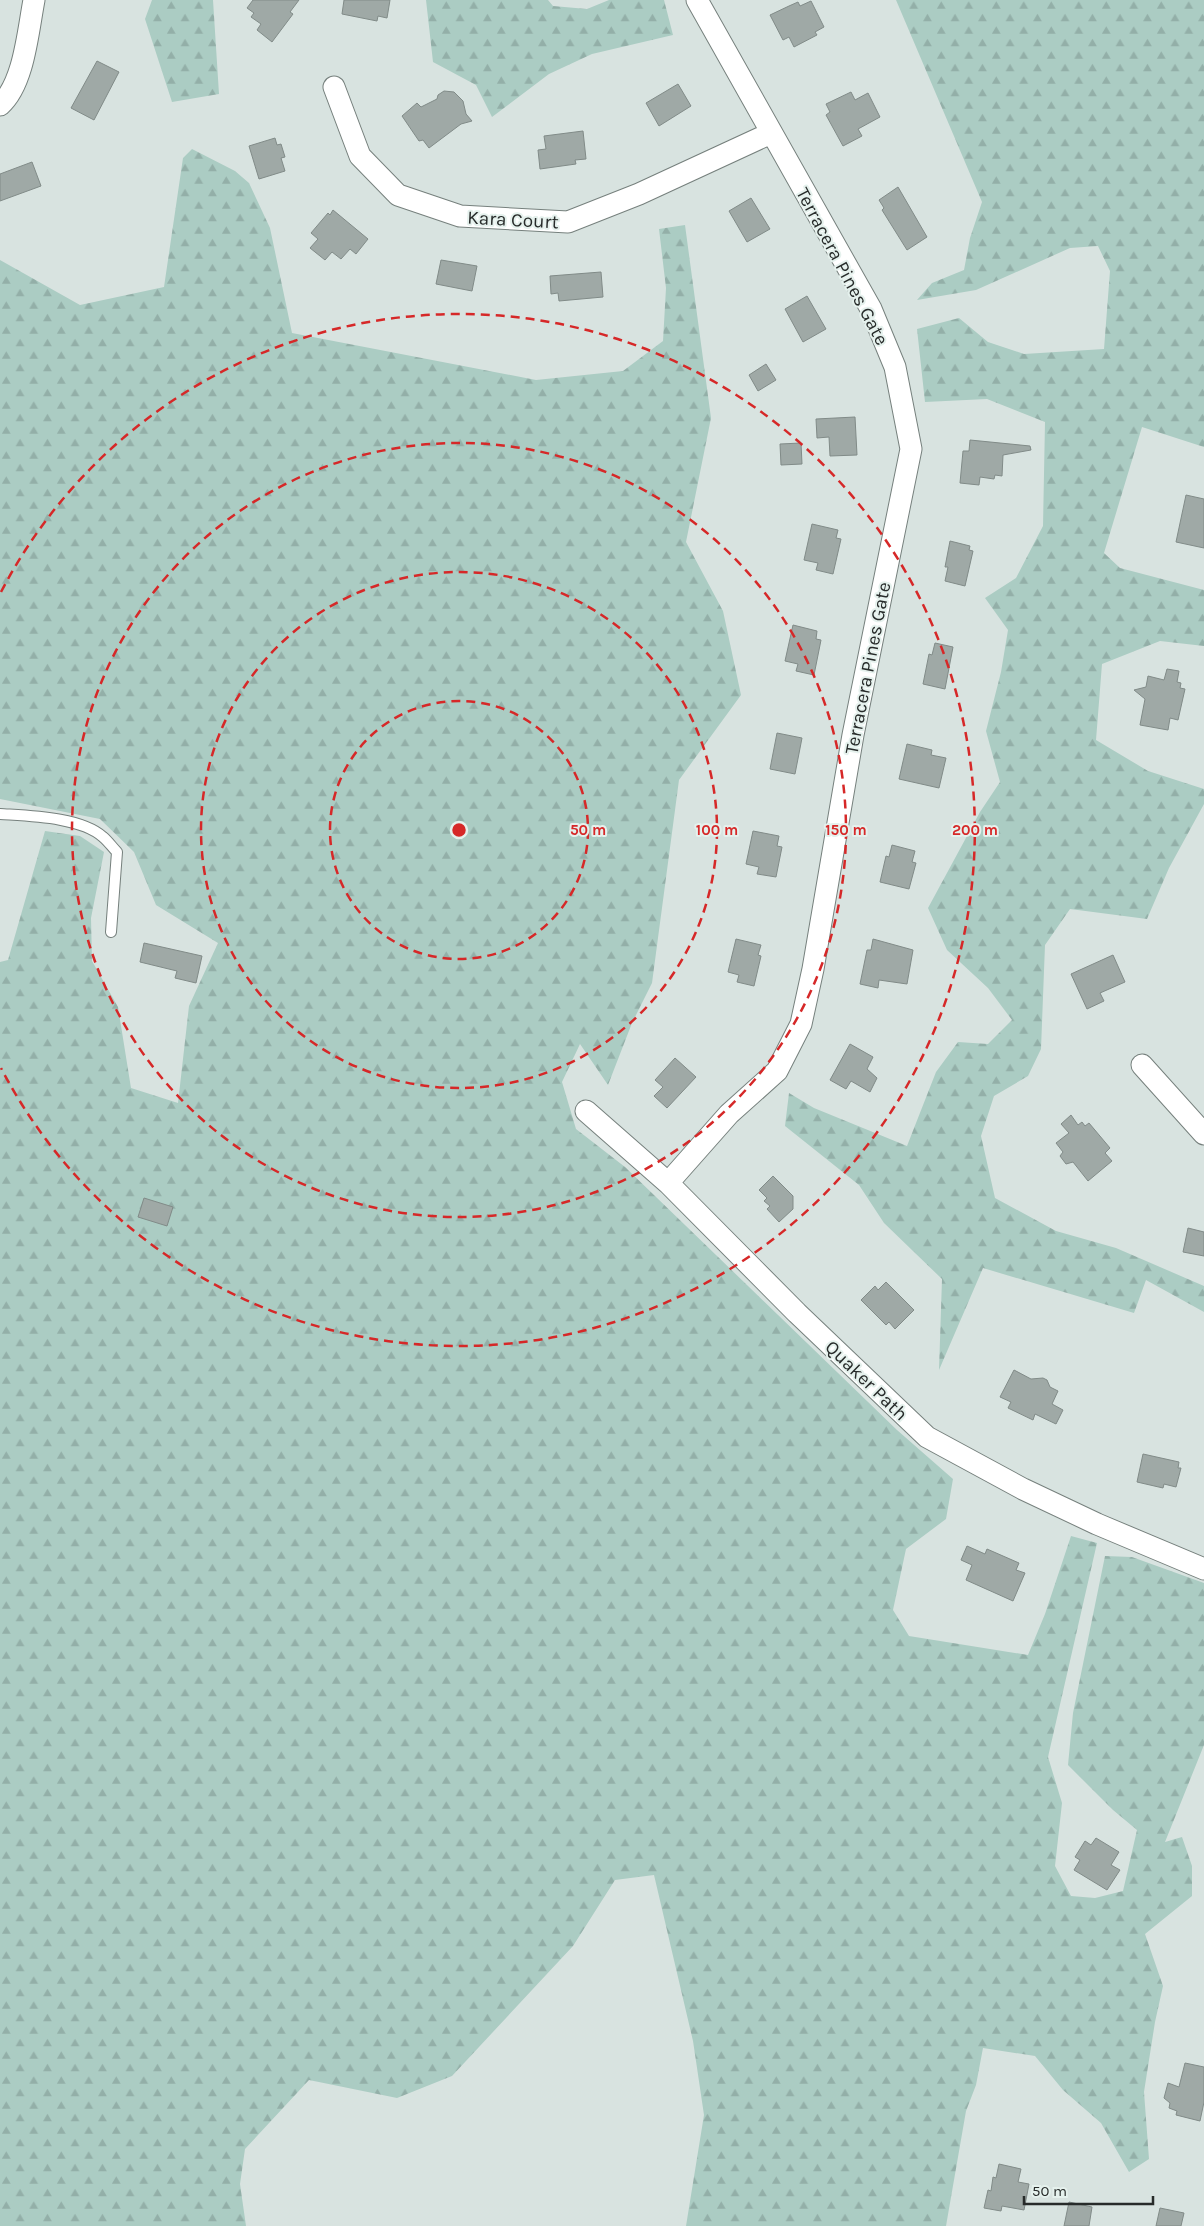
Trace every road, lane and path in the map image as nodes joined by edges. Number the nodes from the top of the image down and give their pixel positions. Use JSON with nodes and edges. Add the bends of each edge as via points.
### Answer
{"nodes":[{"id":1,"x":34,"y":0,"type":"edge"},
{"id":2,"x":697,"y":0,"type":"edge"},
{"id":3,"x":334,"y":87,"type":"dead end"},
{"id":4,"x":0,"y":105,"type":"edge"},
{"id":5,"x":771,"y":133,"type":"junction"},
{"id":6,"x":0,"y":814,"type":"edge"},
{"id":7,"x":111,"y":932,"type":"dead end"},
{"id":8,"x":1142,"y":1065,"type":"dead end"},
{"id":9,"x":586,"y":1111,"type":"dead end"},
{"id":10,"x":1204,"y":1134,"type":"edge"},
{"id":11,"x":668,"y":1183,"type":"junction"},
{"id":12,"x":1204,"y":1569,"type":"edge"}],
"edges":[{"from":1,"to":4,"type":"street","via":[[18,74],[13,89]]},
{"from":2,"to":5,"type":"street","name":"Terracera Pines Gate"},
{"from":3,"to":5,"type":"street","name":"Kara Court","via":[[360,156],[398,195],[460,216],[568,222],[639,194]]},
{"from":5,"to":11,"type":"street","name":"Terracera Pines Gate","via":[[871,309],[896,367],[911,449],[853,736],[801,1024],[777,1071],[729,1114]]},
{"from":6,"to":7,"type":"lane","via":[[81,825],[102,836],[117,852]]},
{"from":8,"to":10,"type":"street"},
{"from":9,"to":11,"type":"street","name":"Quaker Path"},
{"from":11,"to":12,"type":"street","name":"Quaker Path","via":[[804,1320],[927,1437],[1023,1489]]}]}
